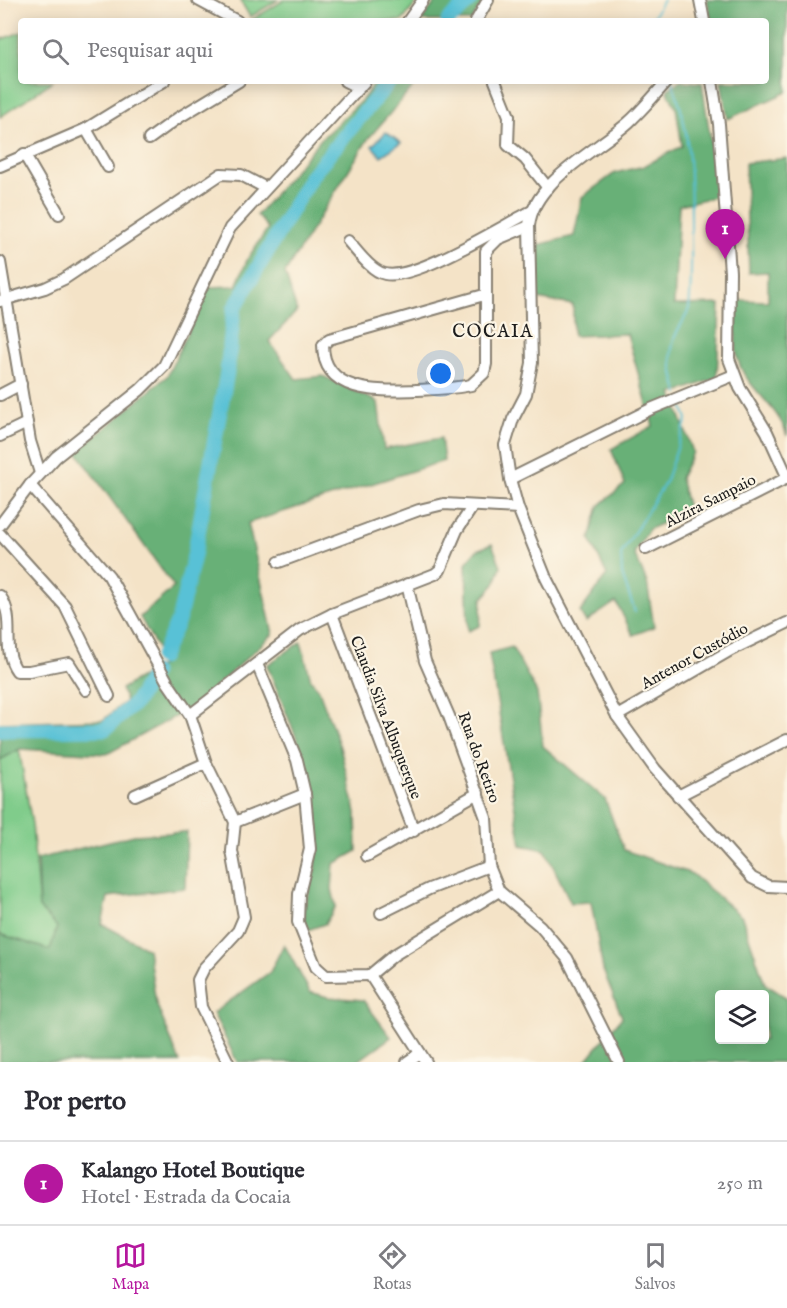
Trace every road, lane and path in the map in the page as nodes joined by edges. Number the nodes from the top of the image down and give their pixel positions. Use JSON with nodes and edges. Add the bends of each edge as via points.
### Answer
{"nodes":[{"id":1,"x":198,"y":0,"type":"edge"},
{"id":2,"x":423,"y":0,"type":"edge"},
{"id":3,"x":488,"y":0,"type":"edge"},
{"id":4,"x":700,"y":0,"type":"edge"},
{"id":5,"x":231,"y":18,"type":"edge"},
{"id":6,"x":410,"y":18,"type":"edge"},
{"id":7,"x":478,"y":18,"type":"edge"},
{"id":8,"x":703,"y":18,"type":"edge"},
{"id":9,"x":159,"y":84,"type":"edge"},
{"id":10,"x":234,"y":84,"type":"edge"},
{"id":11,"x":496,"y":84,"type":"edge"},
{"id":12,"x":664,"y":84,"type":"edge"},
{"id":13,"x":712,"y":84,"type":"edge"},
{"id":14,"x":362,"y":85,"type":"edge"},
{"id":15,"x":86,"y":129,"type":"junction"},
{"id":16,"x":149,"y":139,"type":"dead end"},
{"id":17,"x":24,"y":154,"type":"junction"},
{"id":18,"x":0,"y":166,"type":"edge"},
{"id":19,"x":108,"y":167,"type":"dead end"},
{"id":20,"x":266,"y":188,"type":"junction"},
{"id":21,"x":548,"y":188,"type":"junction"},
{"id":22,"x":532,"y":211,"type":"junction"},
{"id":23,"x":59,"y":214,"type":"dead end"},
{"id":24,"x":529,"y":226,"type":"junction"},
{"id":25,"x":348,"y":241,"type":"dead end"},
{"id":26,"x":0,"y":262,"type":"edge"},
{"id":27,"x":484,"y":295,"type":"junction"},
{"id":28,"x":4,"y":300,"type":"edge"},
{"id":29,"x":734,"y":375,"type":"junction"},
{"id":30,"x":21,"y":384,"type":"junction"},
{"id":31,"x":0,"y":395,"type":"edge"},
{"id":32,"x":27,"y":423,"type":"junction"},
{"id":33,"x":0,"y":436,"type":"edge"},
{"id":34,"x":40,"y":473,"type":"junction"},
{"id":35,"x":787,"y":477,"type":"edge"},
{"id":36,"x":510,"y":480,"type":"junction"},
{"id":37,"x":30,"y":485,"type":"junction"},
{"id":38,"x":473,"y":507,"type":"junction"},
{"id":39,"x":518,"y":508,"type":"junction"},
{"id":40,"x":0,"y":525,"type":"edge"},
{"id":41,"x":0,"y":534,"type":"edge"},
{"id":42,"x":646,"y":549,"type":"dead end"},
{"id":43,"x":279,"y":562,"type":"dead end"},
{"id":44,"x":407,"y":584,"type":"junction"},
{"id":45,"x":0,"y":596,"type":"edge"},
{"id":46,"x":332,"y":614,"type":"junction"},
{"id":47,"x":787,"y":623,"type":"edge"},
{"id":48,"x":257,"y":664,"type":"junction"},
{"id":49,"x":86,"y":690,"type":"dead end"},
{"id":50,"x":110,"y":696,"type":"dead end"},
{"id":51,"x":190,"y":716,"type":"junction"},
{"id":52,"x":617,"y":716,"type":"junction"},
{"id":53,"x":787,"y":740,"type":"edge"},
{"id":54,"x":206,"y":763,"type":"junction"},
{"id":55,"x":478,"y":793,"type":"junction"},
{"id":56,"x":305,"y":794,"type":"junction"},
{"id":57,"x":135,"y":795,"type":"dead end"},
{"id":58,"x":678,"y":796,"type":"junction"},
{"id":59,"x":235,"y":822,"type":"junction"},
{"id":60,"x":414,"y":831,"type":"junction"},
{"id":61,"x":367,"y":856,"type":"dead end"},
{"id":62,"x":489,"y":866,"type":"junction"},
{"id":63,"x":787,"y":887,"type":"edge"},
{"id":64,"x":499,"y":891,"type":"junction"},
{"id":65,"x":381,"y":913,"type":"dead end"},
{"id":66,"x":370,"y":975,"type":"junction"},
{"id":67,"x":423,"y":1058,"type":"edge"},
{"id":68,"x":228,"y":1062,"type":"edge"},
{"id":69,"x":407,"y":1062,"type":"edge"},
{"id":70,"x":619,"y":1062,"type":"edge"}],
"edges":[{"from":1,"to":5,"type":"street"},
{"from":2,"to":6,"type":"street"},
{"from":3,"to":7,"type":"street"},
{"from":4,"to":8,"type":"street"},
{"from":9,"to":15,"type":"street"},
{"from":10,"to":16,"type":"street"},
{"from":11,"to":21,"type":"street","via":[[509,116],[508,145]]},
{"from":12,"to":21,"type":"street","via":[[628,123]]},
{"from":13,"to":29,"type":"street","via":[[730,272],[729,359]]},
{"from":14,"to":20,"type":"street"},
{"from":15,"to":17,"type":"street"},
{"from":15,"to":19,"type":"street"},
{"from":17,"to":18,"type":"street"},
{"from":17,"to":23,"type":"street"},
{"from":20,"to":28,"type":"street","via":[[241,175],[221,174],[64,279]]},
{"from":20,"to":34,"type":"street","via":[[220,246],[164,366]]},
{"from":21,"to":22,"type":"street"},
{"from":22,"to":24,"type":"street"},
{"from":22,"to":25,"type":"street","via":[[433,262],[392,275],[374,268]]},
{"from":24,"to":27,"type":"street","via":[[498,239],[486,251]]},
{"from":24,"to":36,"type":"street","via":[[532,363],[526,394],[505,445]]},
{"from":26,"to":28,"type":"street"},
{"from":27,"to":27,"type":"street","via":[[486,364],[484,373],[471,385],[365,390],[339,378],[324,356],[323,345],[329,339]]},
{"from":28,"to":30,"type":"street"},
{"from":29,"to":35,"type":"street","via":[[767,432]]},
{"from":29,"to":36,"type":"street","via":[[651,409]]},
{"from":30,"to":31,"type":"street"},
{"from":30,"to":32,"type":"street"},
{"from":32,"to":33,"type":"street"},
{"from":32,"to":34,"type":"street"},
{"from":34,"to":37,"type":"street"},
{"from":35,"to":42,"type":"street","name":"Alzira Sampaio"},
{"from":36,"to":39,"type":"street"},
{"from":37,"to":40,"type":"street"},
{"from":37,"to":51,"type":"street","via":[[109,576]]},
{"from":38,"to":39,"type":"street"},
{"from":38,"to":43,"type":"street","via":[[444,504],[418,510]]},
{"from":38,"to":44,"type":"street","via":[[457,530],[440,570]]},
{"from":39,"to":52,"type":"street","via":[[546,578]]},
{"from":41,"to":50,"type":"street","via":[[65,606]]},
{"from":44,"to":46,"type":"street"},
{"from":44,"to":55,"type":"street","name":"Rua do Retiro","via":[[425,661]]},
{"from":45,"to":49,"type":"street","via":[[9,616],[8,654],[17,670],[69,663]]},
{"from":46,"to":48,"type":"street","via":[[300,630]]},
{"from":46,"to":60,"type":"street","name":"Claudia Silva Albuquerque"},
{"from":47,"to":52,"type":"street","name":"Antenor Custódio","via":[[731,650]]},
{"from":48,"to":51,"type":"street"},
{"from":48,"to":56,"type":"street","via":[[297,760]]},
{"from":51,"to":54,"type":"street"},
{"from":52,"to":58,"type":"street"},
{"from":53,"to":58,"type":"street"},
{"from":54,"to":57,"type":"street"},
{"from":54,"to":59,"type":"street"},
{"from":55,"to":60,"type":"street"},
{"from":55,"to":62,"type":"street","name":"Rua do Retiro","via":[[486,818]]},
{"from":56,"to":59,"type":"street"},
{"from":56,"to":66,"type":"street","via":[[310,849],[297,909],[302,935],[321,972],[331,977]]},
{"from":58,"to":63,"type":"street","via":[[752,878],[768,886]]},
{"from":59,"to":68,"type":"street","via":[[232,851],[244,917],[238,931],[198,980],[201,1007]]},
{"from":60,"to":61,"type":"street"},
{"from":62,"to":64,"type":"street","name":"Rua do Retiro"},
{"from":62,"to":65,"type":"street"},
{"from":64,"to":66,"type":"street","via":[[394,955]]},
{"from":64,"to":70,"type":"street","name":"Rua do Retiro","via":[[540,926],[567,958]]},
{"from":66,"to":67,"type":"street"},
{"from":67,"to":69,"type":"street"}]}
